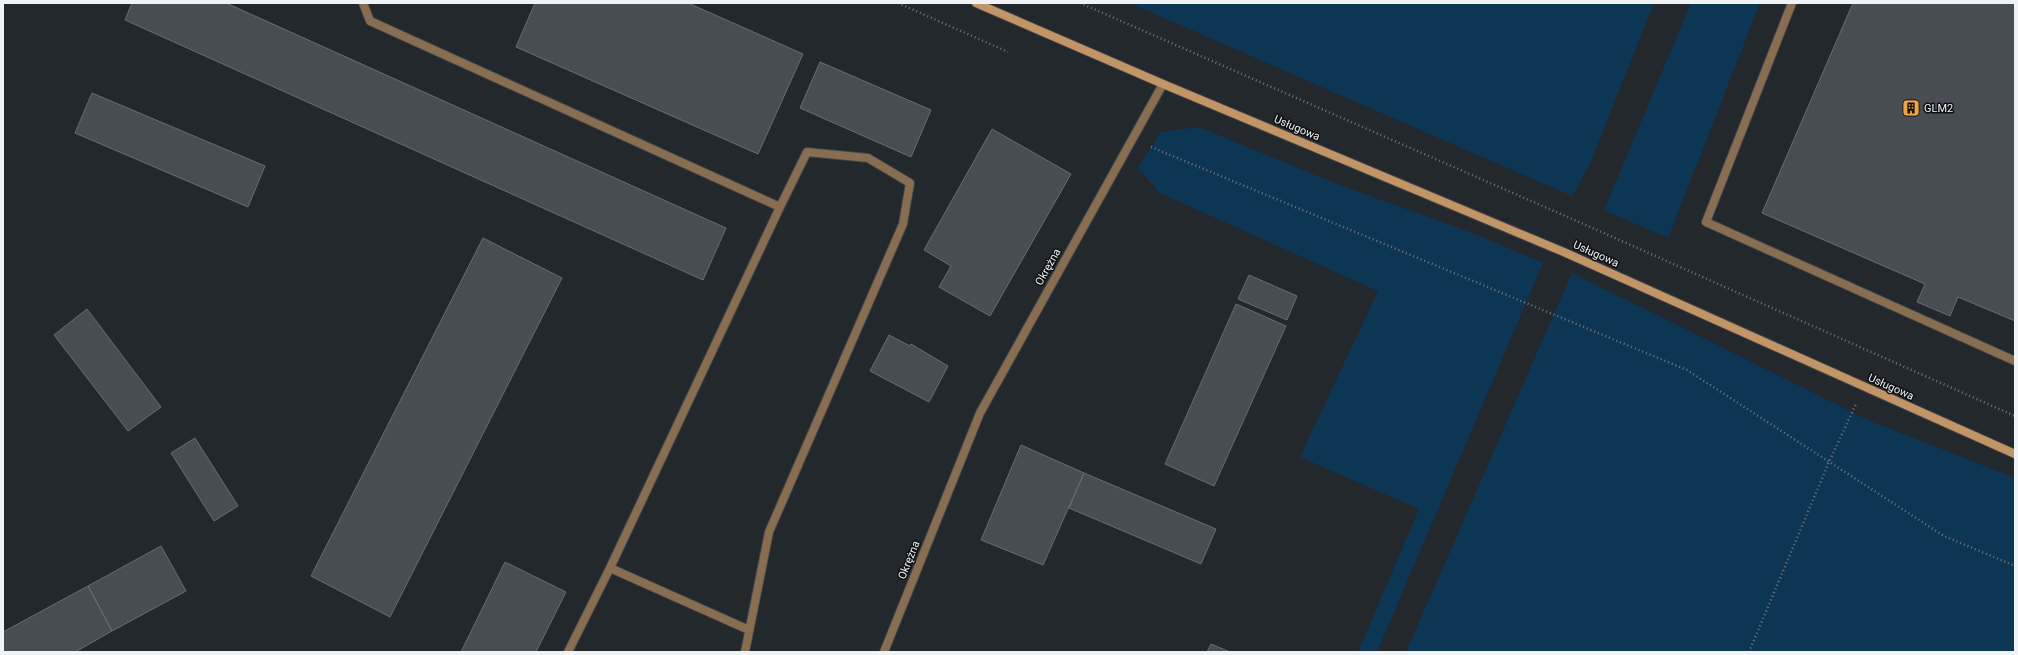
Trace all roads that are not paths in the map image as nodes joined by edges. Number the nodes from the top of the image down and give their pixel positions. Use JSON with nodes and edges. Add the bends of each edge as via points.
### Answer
{"nodes":[{"id":1,"x":363,"y":3,"type":"edge"},
{"id":2,"x":976,"y":3,"type":"edge"},
{"id":3,"x":1792,"y":3,"type":"edge"},
{"id":4,"x":1163,"y":84,"type":"junction"},
{"id":5,"x":780,"y":207,"type":"junction"},
{"id":6,"x":2015,"y":360,"type":"edge"},
{"id":7,"x":2015,"y":454,"type":"edge"},
{"id":8,"x":610,"y":568,"type":"junction"},
{"id":9,"x":750,"y":630,"type":"junction"},
{"id":10,"x":568,"y":652,"type":"edge"},
{"id":11,"x":745,"y":652,"type":"edge"},
{"id":12,"x":884,"y":652,"type":"edge"}],
"edges":[{"from":1,"to":5,"type":"street","via":[[370,21]]},
{"from":2,"to":4,"type":"street"},
{"from":3,"to":6,"type":"street","via":[[1706,222]]},
{"from":4,"to":7,"type":"street","name":"Usługowa","via":[[1566,253]]},
{"from":4,"to":12,"type":"street","name":"Okrężna","via":[[980,412]]},
{"from":5,"to":8,"type":"street"},
{"from":5,"to":9,"type":"street","via":[[807,152],[868,158],[910,182],[903,224],[769,532]]},
{"from":8,"to":9,"type":"street"},
{"from":8,"to":10,"type":"street"},
{"from":9,"to":11,"type":"street"}]}
